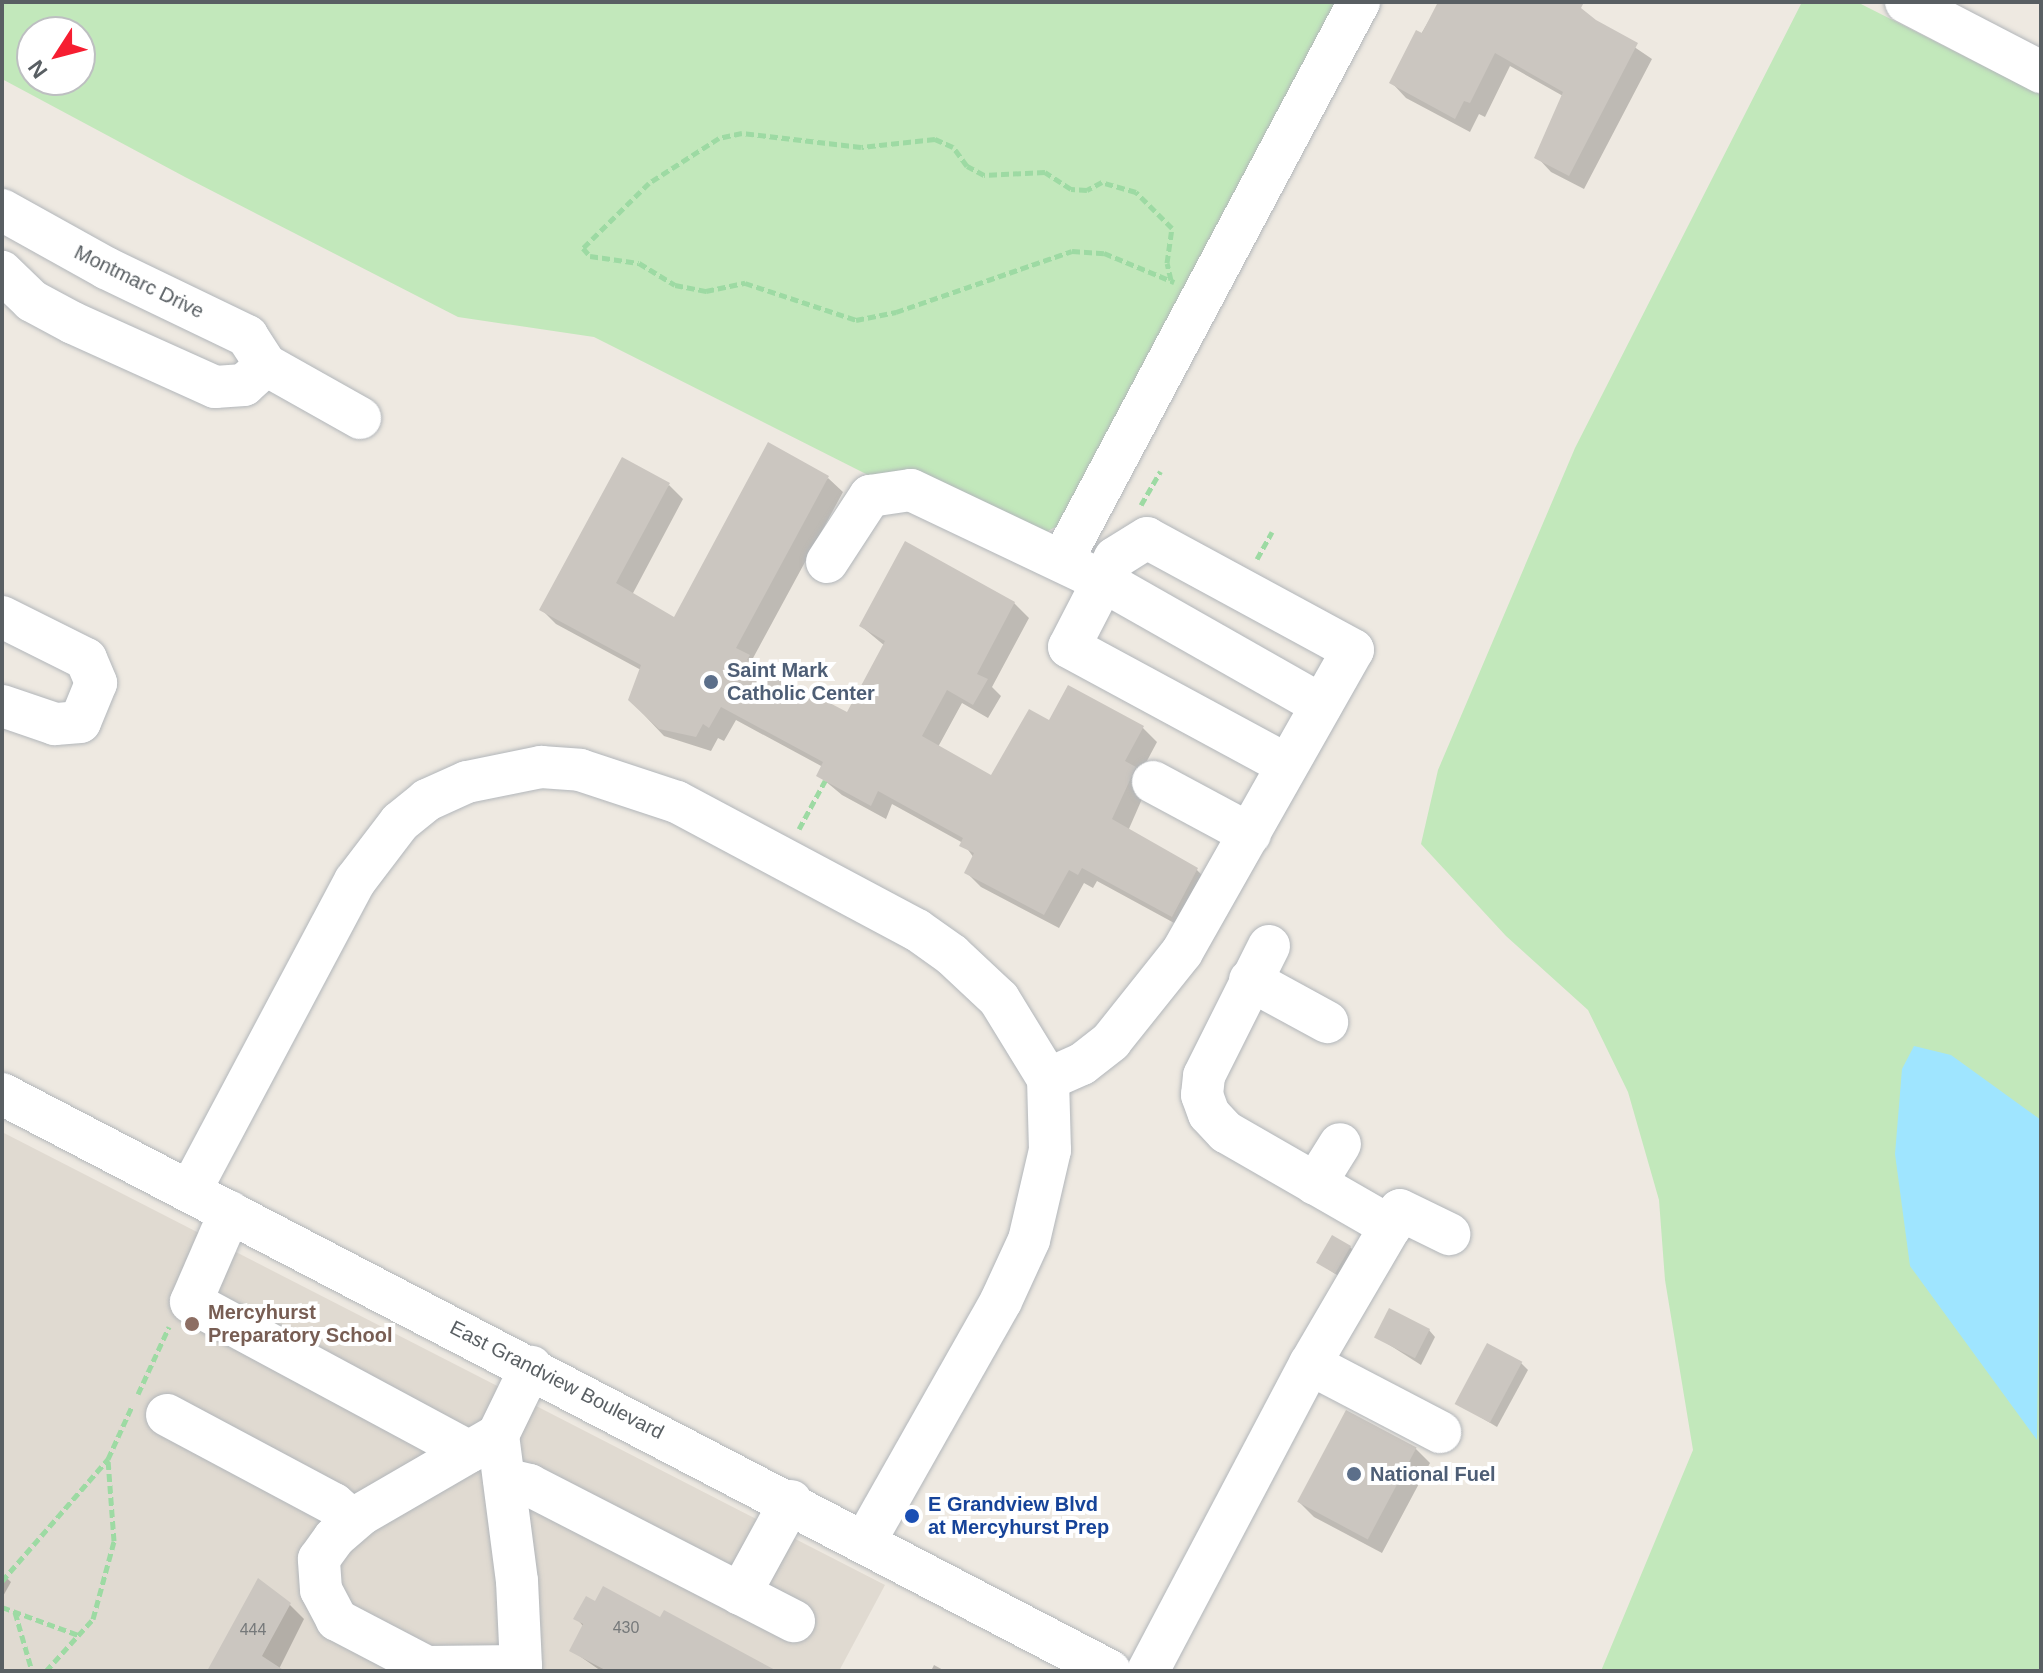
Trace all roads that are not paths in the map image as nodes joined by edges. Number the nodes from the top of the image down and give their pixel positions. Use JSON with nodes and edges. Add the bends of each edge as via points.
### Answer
{"nodes":[{"id":1,"x":1359,"y":2,"type":"edge"},
{"id":2,"x":1906,"y":2,"type":"edge"},
{"id":3,"x":2041,"y":72,"type":"edge"},
{"id":4,"x":2,"y":210,"type":"edge"},
{"id":5,"x":2,"y":272,"type":"edge"},
{"id":6,"x":266,"y":365,"type":"junction"},
{"id":7,"x":360,"y":418,"type":"dead end"},
{"id":8,"x":1062,"y":561,"type":"junction"},
{"id":9,"x":827,"y":562,"type":"dead end"},
{"id":10,"x":1103,"y":581,"type":"junction"},
{"id":11,"x":2,"y":617,"type":"edge"},
{"id":12,"x":1321,"y":705,"type":"junction"},
{"id":13,"x":2,"y":706,"type":"edge"},
{"id":14,"x":1287,"y":765,"type":"junction"},
{"id":15,"x":1153,"y":782,"type":"dead end"},
{"id":16,"x":1250,"y":834,"type":"junction"},
{"id":17,"x":1327,"y":1022,"type":"dead end"},
{"id":18,"x":1048,"y":1079,"type":"junction"},
{"id":19,"x":2,"y":1094,"type":"edge"},
{"id":20,"x":1340,"y":1144,"type":"dead end"},
{"id":21,"x":1315,"y":1184,"type":"junction"},
{"id":22,"x":190,"y":1191,"type":"junction"},
{"id":23,"x":230,"y":1212,"type":"junction"},
{"id":24,"x":1391,"y":1227,"type":"junction"},
{"id":25,"x":1449,"y":1234,"type":"dead end"},
{"id":26,"x":1310,"y":1364,"type":"junction"},
{"id":27,"x":531,"y":1367,"type":"junction"},
{"id":28,"x":167,"y":1415,"type":"dead end"},
{"id":29,"x":1417,"y":1429,"type":"dead end"},
{"id":30,"x":484,"y":1443,"type":"junction"},
{"id":31,"x":504,"y":1479,"type":"junction"},
{"id":32,"x":791,"y":1501,"type":"junction"},
{"id":33,"x":353,"y":1521,"type":"junction"},
{"id":34,"x":865,"y":1541,"type":"junction"},
{"id":35,"x":740,"y":1594,"type":"junction"},
{"id":36,"x":794,"y":1621,"type":"dead end"},
{"id":37,"x":522,"y":1669,"type":"edge"},
{"id":38,"x":1110,"y":1671,"type":"edge"},
{"id":39,"x":1148,"y":1671,"type":"edge"}],
"edges":[{"from":1,"to":8,"type":"street","via":[[1187,289]]},
{"from":2,"to":3,"type":"street"},
{"from":4,"to":6,"type":"street","name":"Montmarc Drive","via":[[106,268],[247,336]]},
{"from":5,"to":6,"type":"street","via":[[32,301],[215,387],[244,385]]},
{"from":6,"to":7,"type":"street","name":"Montmarc Drive"},
{"from":8,"to":9,"type":"street","via":[[937,499],[888,490],[870,496],[855,512]]},
{"from":8,"to":10,"type":"street"},
{"from":10,"to":12,"type":"street"},
{"from":10,"to":12,"type":"street","via":[[1115,558],[1147,538],[1353,650]]},
{"from":10,"to":14,"type":"street","via":[[1069,647]]},
{"from":11,"to":13,"type":"street","via":[[86,659],[96,683],[80,722],[55,724]]},
{"from":12,"to":14,"type":"street"},
{"from":14,"to":16,"type":"street"},
{"from":15,"to":16,"type":"street"},
{"from":16,"to":18,"type":"street","via":[[1205,918],[1145,1003],[1092,1056]]},
{"from":17,"to":21,"type":"street","via":[[1259,963],[1204,1076],[1202,1095],[1209,1114],[1226,1132]]},
{"from":18,"to":22,"type":"street","via":[[999,999],[917,930],[677,802],[580,770],[508,771],[427,800],[400,822],[355,881]]},
{"from":18,"to":34,"type":"street","via":[[1050,1150],[1029,1240],[1001,1301]]},
{"from":19,"to":22,"type":"street","name":"East Grandview Boulevard"},
{"from":20,"to":21,"type":"street"},
{"from":21,"to":24,"type":"street"},
{"from":22,"to":23,"type":"street","name":"East Grandview Boulevard"},
{"from":23,"to":27,"type":"street","name":"East Grandview Boulevard"},
{"from":23,"to":30,"type":"street","via":[[191,1302]]},
{"from":24,"to":25,"type":"street","via":[[1400,1210]]},
{"from":24,"to":26,"type":"street"},
{"from":26,"to":29,"type":"street"},
{"from":26,"to":39,"type":"street"},
{"from":27,"to":30,"type":"street"},
{"from":27,"to":32,"type":"street","name":"East Grandview Boulevard"},
{"from":28,"to":33,"type":"street","via":[[334,1504]]},
{"from":30,"to":31,"type":"street"},
{"from":30,"to":33,"type":"street"},
{"from":31,"to":35,"type":"street","via":[[529,1485]]},
{"from":31,"to":37,"type":"street"},
{"from":32,"to":34,"type":"street","name":"East Grandview Boulevard"},
{"from":32,"to":35,"type":"street"},
{"from":33,"to":37,"type":"street","via":[[319,1559],[321,1590],[337,1620],[427,1667]]},
{"from":34,"to":38,"type":"street","name":"East Grandview Boulevard"},
{"from":35,"to":36,"type":"street"}]}
